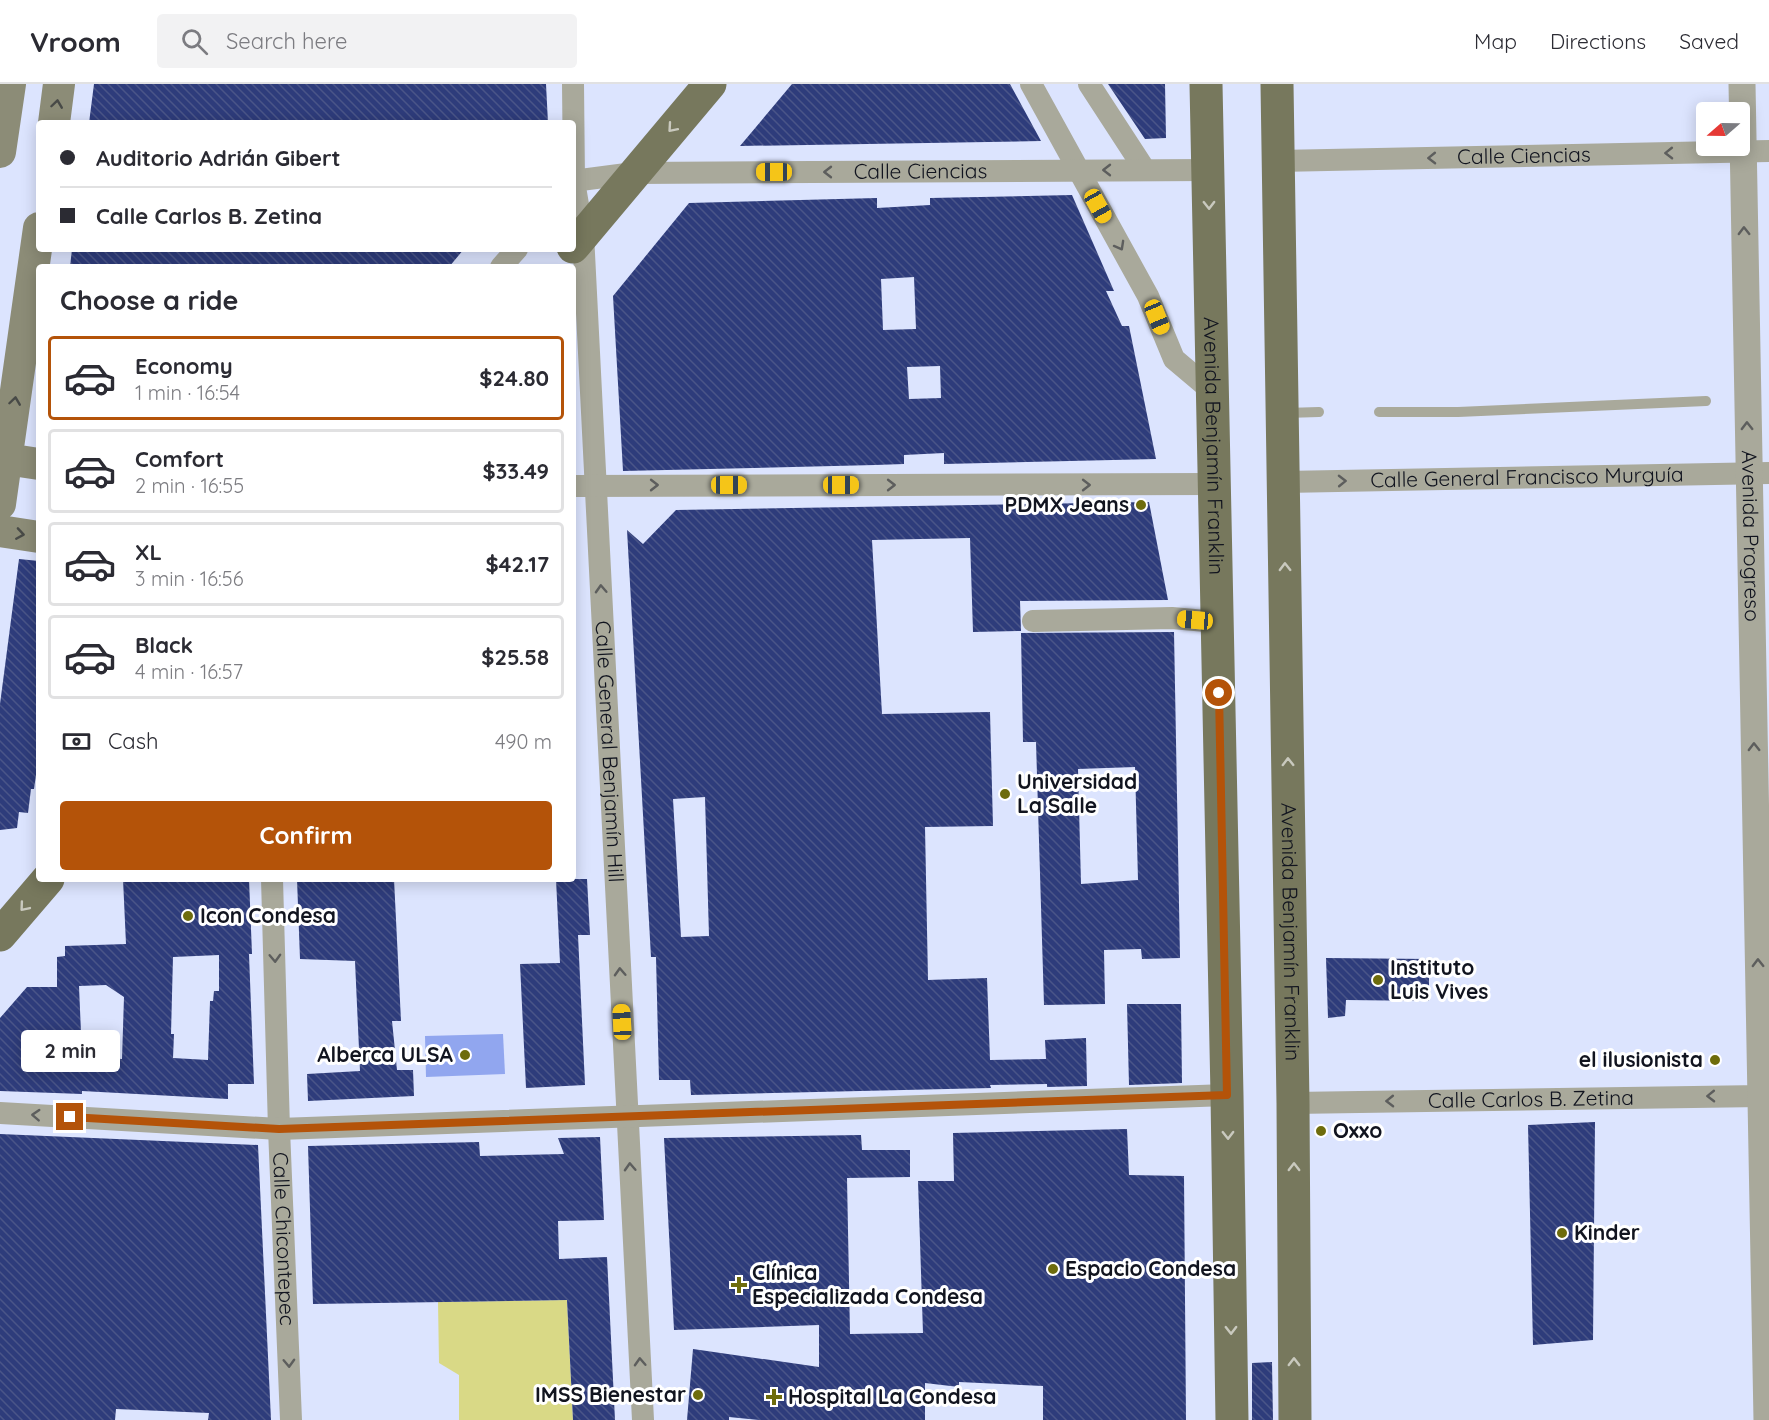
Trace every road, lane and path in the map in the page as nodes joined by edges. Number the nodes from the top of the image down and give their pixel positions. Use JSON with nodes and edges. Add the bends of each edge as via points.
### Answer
{"nodes":[{"id":1,"x":10,"y":84,"type":"edge"},
{"id":2,"x":59,"y":84,"type":"edge"},
{"id":3,"x":573,"y":84,"type":"edge"},
{"id":4,"x":710,"y":84,"type":"edge"},
{"id":5,"x":1030,"y":84,"type":"edge"},
{"id":6,"x":1089,"y":84,"type":"edge"},
{"id":7,"x":1206,"y":84,"type":"edge"},
{"id":8,"x":1277,"y":84,"type":"edge"},
{"id":9,"x":1742,"y":84,"type":"edge"},
{"id":10,"x":54,"y":120,"type":"edge"},
{"id":11,"x":573,"y":120,"type":"edge"},
{"id":12,"x":1,"y":140,"type":"edge"},
{"id":13,"x":1756,"y":151,"type":"edge"},
{"id":14,"x":1278,"y":160,"type":"junction"},
{"id":15,"x":1077,"y":170,"type":"junction"},
{"id":16,"x":1145,"y":170,"type":"junction"},
{"id":17,"x":1208,"y":170,"type":"junction"},
{"id":18,"x":634,"y":173,"type":"junction"},
{"id":19,"x":576,"y":181,"type":"edge"},
{"id":20,"x":576,"y":243,"type":"edge"},
{"id":21,"x":514,"y":252,"type":"edge"},
{"id":22,"x":568,"y":252,"type":"edge"},
{"id":23,"x":504,"y":264,"type":"edge"},
{"id":24,"x":558,"y":264,"type":"edge"},
{"id":25,"x":36,"y":272,"type":"edge"},
{"id":26,"x":31,"y":345,"type":"edge"},
{"id":27,"x":1212,"y":391,"type":"junction"},
{"id":28,"x":1706,"y":401,"type":"dead end"},
{"id":29,"x":1319,"y":412,"type":"dead end"},
{"id":30,"x":1379,"y":412,"type":"dead end"},
{"id":31,"x":1282,"y":413,"type":"junction"},
{"id":32,"x":3,"y":459,"type":"edge"},
{"id":33,"x":36,"y":464,"type":"edge"},
{"id":34,"x":1758,"y":473,"type":"edge"},
{"id":35,"x":1284,"y":482,"type":"junction"},
{"id":36,"x":1213,"y":484,"type":"junction"},
{"id":37,"x":584,"y":486,"type":"edge"},
{"id":38,"x":0,"y":504,"type":"edge"},
{"id":39,"x":0,"y":531,"type":"edge"},
{"id":40,"x":36,"y":537,"type":"edge"},
{"id":41,"x":1033,"y":621,"type":"dead end"},
{"id":42,"x":1217,"y":622,"type":"junction"},
{"id":43,"x":1762,"y":784,"type":"edge"},
{"id":44,"x":45,"y":882,"type":"edge"},
{"id":45,"x":272,"y":882,"type":"edge"},
{"id":46,"x":0,"y":935,"type":"edge"},
{"id":47,"x":1227,"y":1095,"type":"junction"},
{"id":48,"x":1765,"y":1095,"type":"edge"},
{"id":49,"x":1293,"y":1103,"type":"junction"},
{"id":50,"x":0,"y":1113,"type":"edge"},
{"id":51,"x":627,"y":1116,"type":"junction"},
{"id":52,"x":279,"y":1129,"type":"junction"},
{"id":53,"x":1767,"y":1338,"type":"edge"},
{"id":54,"x":291,"y":1420,"type":"edge"},
{"id":55,"x":643,"y":1420,"type":"edge"},
{"id":56,"x":1232,"y":1420,"type":"edge"},
{"id":57,"x":1295,"y":1420,"type":"edge"},
{"id":58,"x":1767,"y":1420,"type":"edge"}],
"edges":[{"from":1,"to":12,"type":"main road"},
{"from":10,"to":2,"type":"main road","one_way":true},
{"from":3,"to":11,"type":"street","name":"Calle General Benjamín Hill"},
{"from":4,"to":18,"type":"main road","one_way":true},
{"from":5,"to":15,"type":"street"},
{"from":6,"to":16,"type":"street"},
{"from":7,"to":17,"type":"main road","name":"Avenida Benjamín Franklin"},
{"from":8,"to":14,"type":"main road","name":"Avenida Benjamín Franklin"},
{"from":9,"to":13,"type":"street","name":"Avenida Progreso"},
{"from":13,"to":14,"type":"street","name":"Calle Ciencias","one_way":true},
{"from":34,"to":13,"type":"street","name":"Avenida Progreso","one_way":true},
{"from":14,"to":31,"type":"main road","name":"Avenida Benjamín Franklin"},
{"from":16,"to":15,"type":"street","name":"Calle Ciencias","one_way":true},
{"from":15,"to":18,"type":"street","name":"Calle Ciencias","one_way":true},
{"from":15,"to":27,"type":"street","one_way":true,"via":[[1148,296],[1174,359]]},
{"from":16,"to":17,"type":"street","name":"Calle Ciencias"},
{"from":17,"to":27,"type":"main road","name":"Avenida Benjamín Franklin","one_way":true},
{"from":18,"to":19,"type":"street","name":"Calle Ciencias"},
{"from":18,"to":20,"type":"main road"},
{"from":20,"to":37,"type":"street","name":"Calle General Benjamín Hill"},
{"from":21,"to":23,"type":"street"},
{"from":22,"to":24,"type":"main road"},
{"from":25,"to":26,"type":"main road"},
{"from":32,"to":26,"type":"main road","one_way":true},
{"from":27,"to":36,"type":"main road","name":"Avenida Benjamín Franklin"},
{"from":28,"to":30,"type":"lane"},
{"from":29,"to":31,"type":"lane"},
{"from":31,"to":35,"type":"main road","name":"Avenida Benjamín Franklin"},
{"from":32,"to":33,"type":"main road"},
{"from":32,"to":38,"type":"main road"},
{"from":35,"to":34,"type":"street","name":"Calle General Francisco Murguía","one_way":true},
{"from":43,"to":34,"type":"street","name":"Avenida Progreso","one_way":true},
{"from":49,"to":35,"type":"main road","name":"Avenida Benjamín Franklin","one_way":true},
{"from":37,"to":36,"type":"street","one_way":true},
{"from":36,"to":42,"type":"main road","name":"Avenida Benjamín Franklin"},
{"from":51,"to":37,"type":"street","name":"Calle General Benjamín Hill","one_way":true},
{"from":39,"to":40,"type":"main road","one_way":true},
{"from":41,"to":42,"type":"street","via":[[1172,618]]},
{"from":42,"to":47,"type":"main road","name":"Avenida Benjamín Franklin"},
{"from":48,"to":43,"type":"street","name":"Avenida Progreso","one_way":true},
{"from":44,"to":46,"type":"main road","one_way":true},
{"from":45,"to":52,"type":"street","name":"Calle Chicontepec","one_way":true},
{"from":47,"to":51,"type":"street"},
{"from":47,"to":56,"type":"main road","name":"Avenida Benjamín Franklin","one_way":true},
{"from":48,"to":49,"type":"street","name":"Calle Carlos B. Zetina","one_way":true},
{"from":48,"to":53,"type":"street","name":"Avenida Progreso"},
{"from":57,"to":49,"type":"main road","name":"Avenida Benjamín Franklin","one_way":true},
{"from":52,"to":50,"type":"street","one_way":true},
{"from":51,"to":52,"type":"street"},
{"from":55,"to":51,"type":"street","name":"Calle General Benjamín Hill","one_way":true},
{"from":52,"to":54,"type":"street","name":"Calle Chicontepec","one_way":true},
{"from":53,"to":58,"type":"street","name":"Avenida Progreso"}]}
